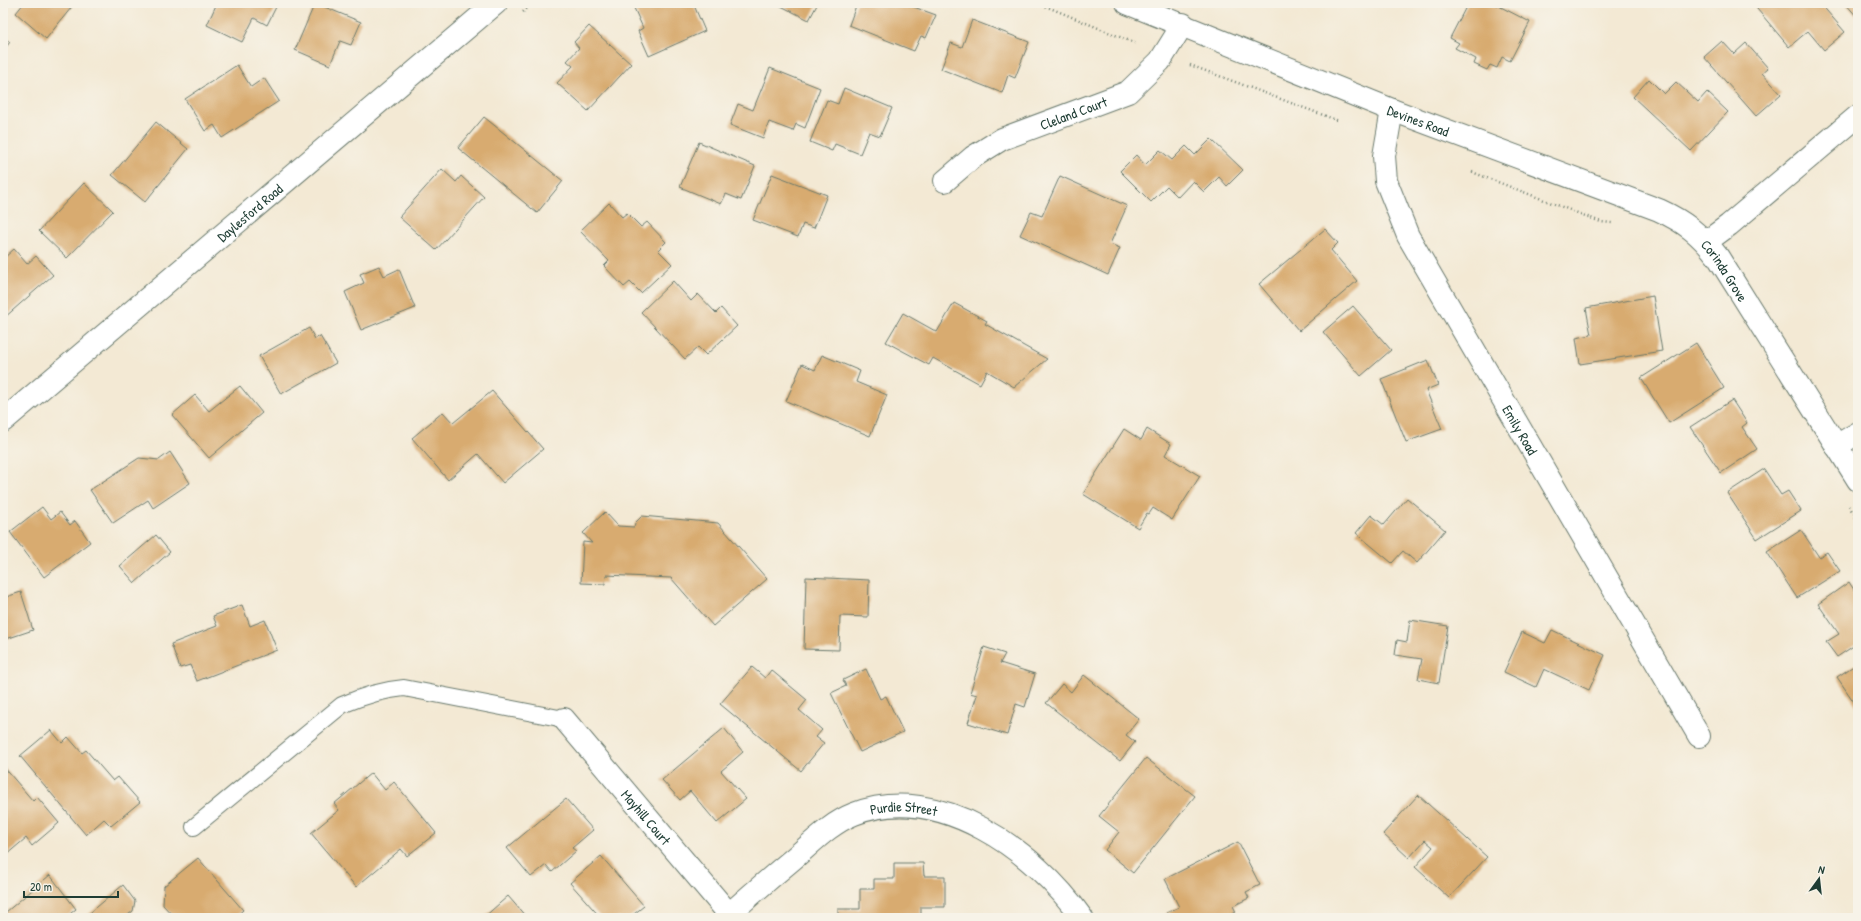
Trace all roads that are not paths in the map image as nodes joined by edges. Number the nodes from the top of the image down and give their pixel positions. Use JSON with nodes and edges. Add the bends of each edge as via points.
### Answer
{"nodes":[{"id":1,"x":496,"y":3,"type":"edge"},
{"id":2,"x":1127,"y":3,"type":"edge"},
{"id":3,"x":1183,"y":24,"type":"junction"},
{"id":4,"x":1392,"y":110,"type":"junction"},
{"id":5,"x":1858,"y":116,"type":"edge"},
{"id":6,"x":945,"y":181,"type":"dead end"},
{"id":7,"x":1706,"y":242,"type":"junction"},
{"id":8,"x":3,"y":421,"type":"edge"},
{"id":9,"x":1858,"y":433,"type":"edge"},
{"id":10,"x":1836,"y":446,"type":"junction"},
{"id":11,"x":1858,"y":480,"type":"edge"},
{"id":12,"x":564,"y":719,"type":"joint"},
{"id":13,"x":1698,"y":736,"type":"dead end"},
{"id":14,"x":194,"y":827,"type":"dead end"},
{"id":15,"x":727,"y":916,"type":"edge"},
{"id":16,"x":1082,"y":918,"type":"edge"}],
"edges":[{"from":1,"to":8,"type":"street","name":"Daylesford Road"},
{"from":2,"to":3,"type":"street","name":"Devines Road"},
{"from":3,"to":4,"type":"street","name":"Devines Road"},
{"from":3,"to":6,"type":"street","name":"Cleland Court","via":[[1160,61],[1128,92],[1002,138],[973,157]]},
{"from":4,"to":7,"type":"street","name":"Devines Road","via":[[1659,210],[1679,219]]},
{"from":4,"to":13,"type":"street","name":"Emily Road","via":[[1384,156],[1386,181],[1408,236]]},
{"from":5,"to":7,"type":"street","name":"Corinda Grove"},
{"from":7,"to":10,"type":"street","name":"Corinda Grove","via":[[1718,257]]},
{"from":9,"to":10,"type":"street"},
{"from":10,"to":11,"type":"street","name":"Corinda Grove"},
{"from":12,"to":14,"type":"lane","via":[[404,688],[365,695],[342,705]]},
{"from":12,"to":15,"type":"street","name":"Mayhill Court"},
{"from":15,"to":16,"type":"street","name":"Purdie Street","via":[[825,831],[854,814],[885,806],[916,806],[949,813],[979,827],[1009,846],[1042,870]]}]}
